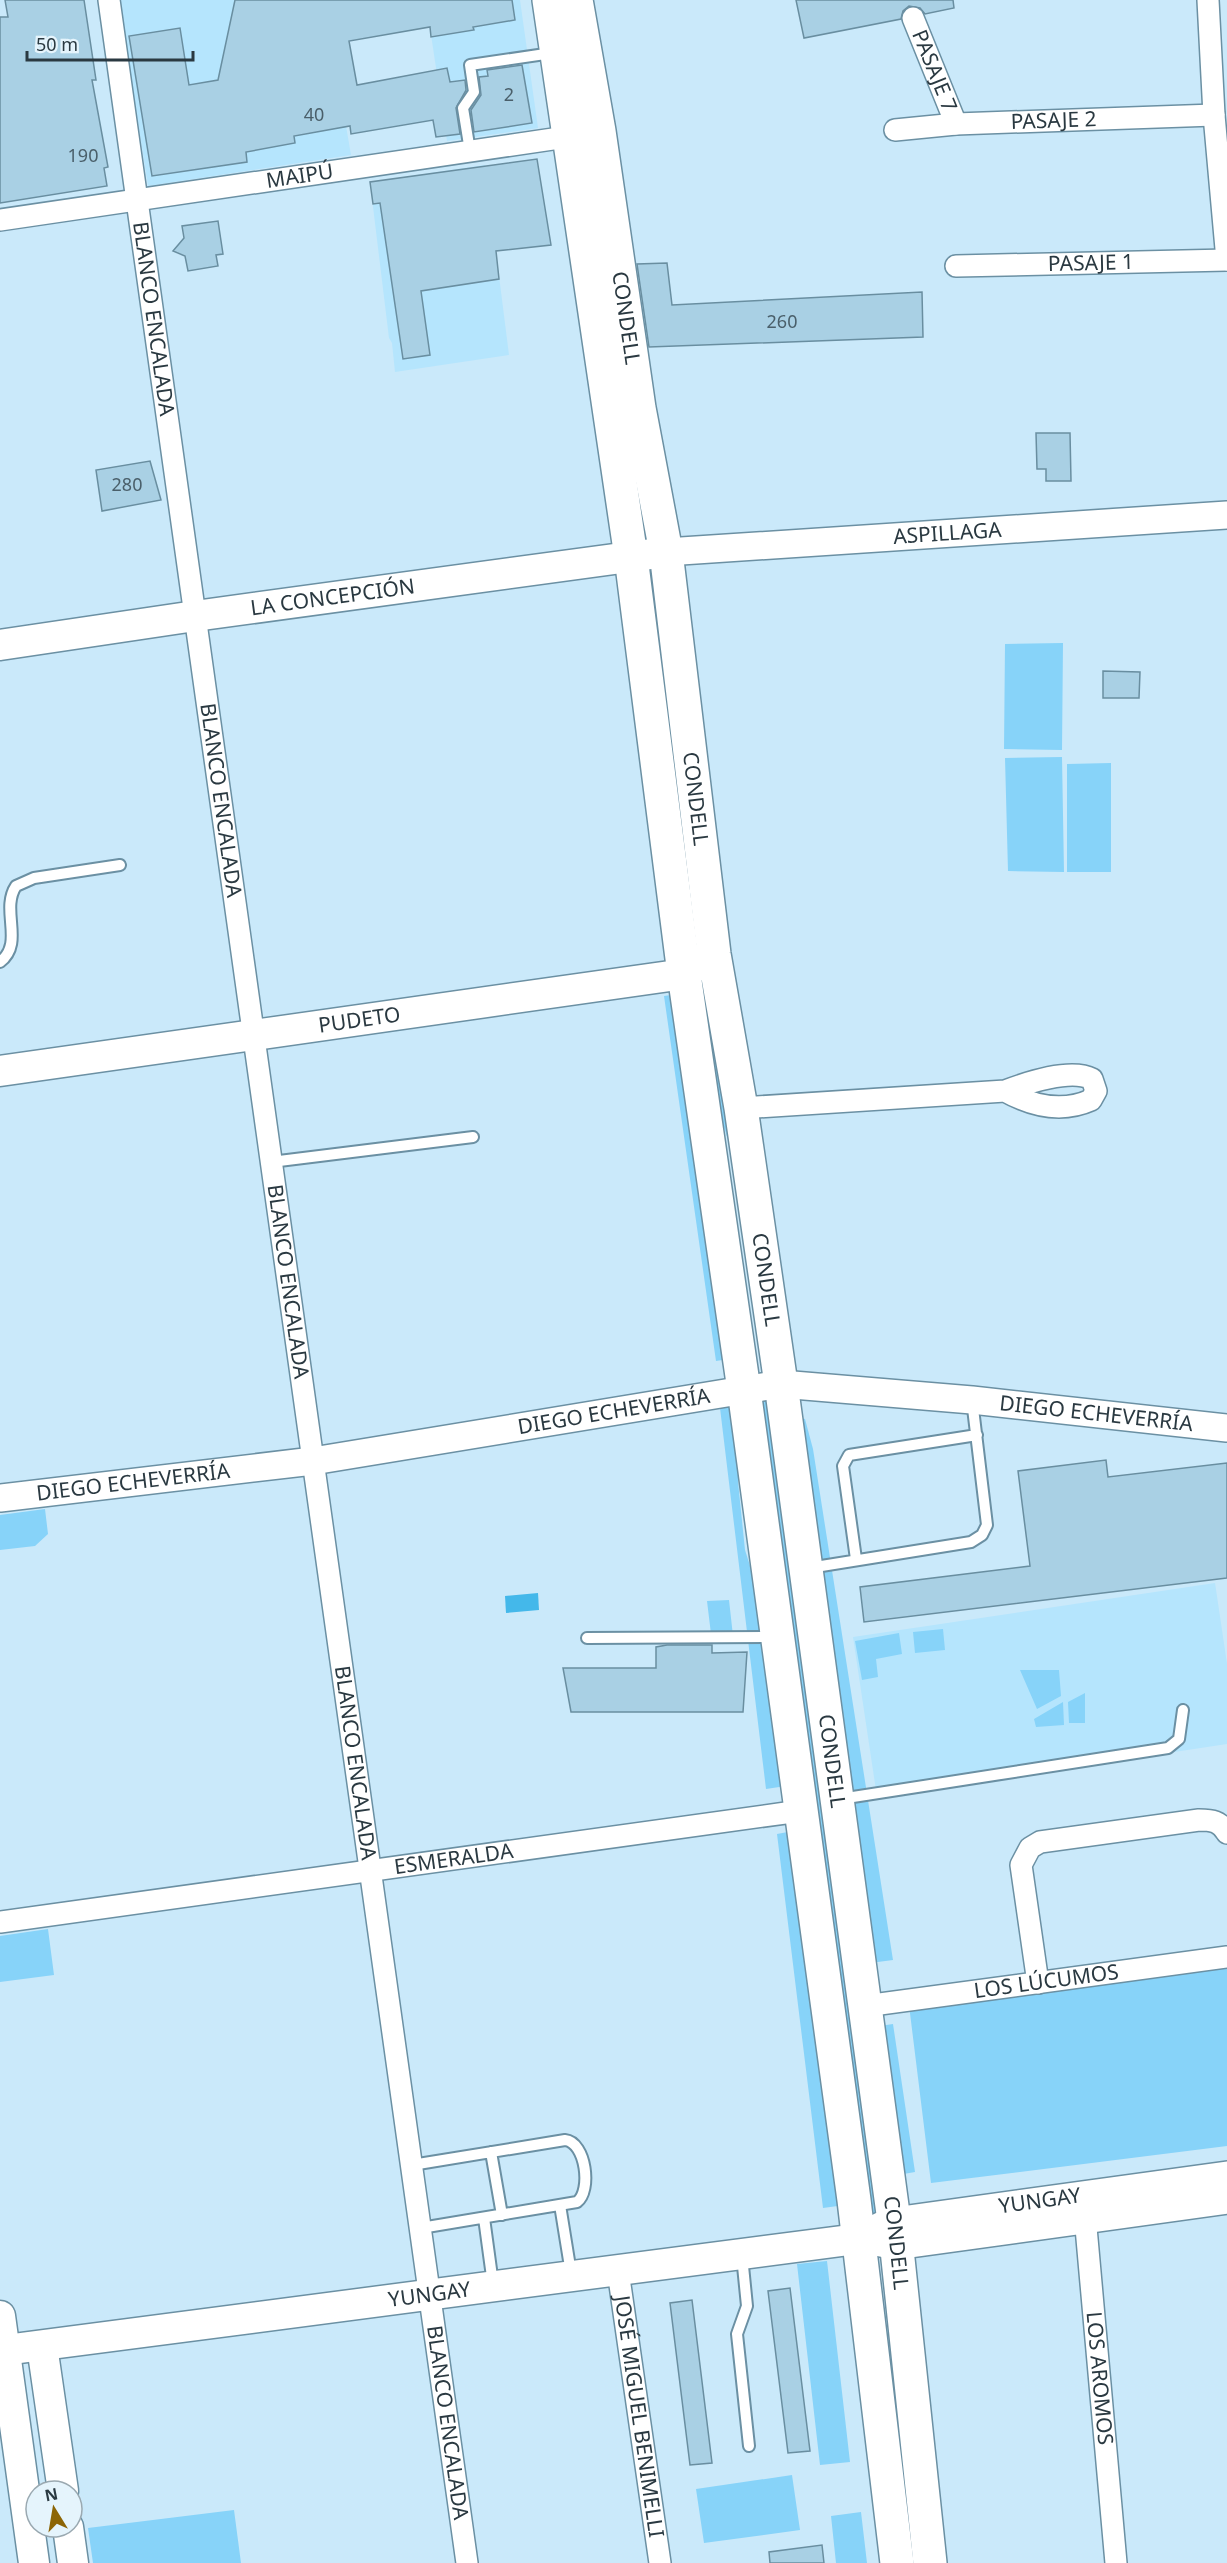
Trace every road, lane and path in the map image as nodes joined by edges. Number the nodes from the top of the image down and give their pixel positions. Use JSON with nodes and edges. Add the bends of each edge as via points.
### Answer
{"nodes":[{"id":1,"x":109,"y":0,"type":"edge"},
{"id":2,"x":549,"y":0,"type":"edge"},
{"id":3,"x":576,"y":0,"type":"edge"},
{"id":4,"x":1208,"y":0,"type":"edge"},
{"id":5,"x":913,"y":18,"type":"dead end"},
{"id":6,"x":558,"y":52,"type":"junction"},
{"id":7,"x":1214,"y":115,"type":"junction"},
{"id":8,"x":956,"y":124,"type":"junction"},
{"id":9,"x":895,"y":129,"type":"dead end"},
{"id":10,"x":584,"y":134,"type":"junction"},
{"id":11,"x":470,"y":151,"type":"junction"},
{"id":12,"x":137,"y":200,"type":"junction"},
{"id":13,"x":0,"y":220,"type":"edge"},
{"id":14,"x":1227,"y":260,"type":"edge"},
{"id":15,"x":956,"y":266,"type":"dead end"},
{"id":16,"x":1227,"y":515,"type":"edge"},
{"id":17,"x":666,"y":552,"type":"junction"},
{"id":18,"x":631,"y":557,"type":"junction"},
{"id":19,"x":195,"y":616,"type":"junction"},
{"id":20,"x":0,"y":645,"type":"edge"},
{"id":21,"x":120,"y":865,"type":"dead end"},
{"id":22,"x":714,"y":954,"type":"junction"},
{"id":23,"x":0,"y":962,"type":"edge"},
{"id":24,"x":684,"y":975,"type":"junction"},
{"id":25,"x":254,"y":1036,"type":"junction"},
{"id":26,"x":0,"y":1071,"type":"edge"},
{"id":27,"x":1005,"y":1090,"type":"dead end"},
{"id":28,"x":741,"y":1108,"type":"junction"},
{"id":29,"x":474,"y":1137,"type":"dead end"},
{"id":30,"x":271,"y":1162,"type":"junction"},
{"id":31,"x":781,"y":1384,"type":"junction"},
{"id":32,"x":744,"y":1390,"type":"junction"},
{"id":33,"x":972,"y":1400,"type":"junction"},
{"id":34,"x":1227,"y":1428,"type":"edge"},
{"id":35,"x":977,"y":1435,"type":"junction"},
{"id":36,"x":313,"y":1461,"type":"junction"},
{"id":37,"x":0,"y":1498,"type":"edge"},
{"id":38,"x":856,"y":1559,"type":"junction"},
{"id":39,"x":807,"y":1568,"type":"junction"},
{"id":40,"x":777,"y":1637,"type":"junction"},
{"id":41,"x":587,"y":1638,"type":"dead end"},
{"id":42,"x":1183,"y":1710,"type":"dead end"},
{"id":43,"x":836,"y":1800,"type":"junction"},
{"id":44,"x":800,"y":1811,"type":"junction"},
{"id":45,"x":1227,"y":1833,"type":"edge"},
{"id":46,"x":370,"y":1872,"type":"junction"},
{"id":47,"x":0,"y":1922,"type":"edge"},
{"id":48,"x":1227,"y":1957,"type":"edge"},
{"id":49,"x":1038,"y":1983,"type":"junction"},
{"id":50,"x":865,"y":2006,"type":"junction"},
{"id":51,"x":491,"y":2152,"type":"junction"},
{"id":52,"x":412,"y":2165,"type":"junction"},
{"id":53,"x":1227,"y":2175,"type":"edge"},
{"id":54,"x":1227,"y":2200,"type":"edge"},
{"id":55,"x":560,"y":2205,"type":"junction"},
{"id":56,"x":1085,"y":2207,"type":"junction"},
{"id":57,"x":502,"y":2215,"type":"junction"},
{"id":58,"x":484,"y":2218,"type":"junction"},
{"id":59,"x":420,"y":2228,"type":"junction"},
{"id":60,"x":895,"y":2234,"type":"junction"},
{"id":61,"x":857,"y":2239,"type":"junction"},
{"id":62,"x":742,"y":2254,"type":"junction"},
{"id":63,"x":618,"y":2271,"type":"junction"},
{"id":64,"x":572,"y":2276,"type":"junction"},
{"id":65,"x":494,"y":2287,"type":"junction"},
{"id":66,"x":430,"y":2295,"type":"junction"},
{"id":67,"x":0,"y":2316,"type":"edge"},
{"id":68,"x":42,"y":2346,"type":"junction"},
{"id":69,"x":2,"y":2350,"type":"edge"},
{"id":70,"x":749,"y":2446,"type":"dead end"},
{"id":71,"x":61,"y":2479,"type":"edge"},
{"id":72,"x":70,"y":2539,"type":"edge"},
{"id":73,"x":34,"y":2563,"type":"edge"},
{"id":74,"x":73,"y":2563,"type":"edge"},
{"id":75,"x":467,"y":2563,"type":"edge"},
{"id":76,"x":660,"y":2563,"type":"edge"},
{"id":77,"x":897,"y":2563,"type":"edge"},
{"id":78,"x":930,"y":2563,"type":"edge"},
{"id":79,"x":1116,"y":2563,"type":"edge"}],
"edges":[{"from":1,"to":12,"type":"street","name":"BLANCO ENCALADA"},
{"from":2,"to":6,"type":"main road","name":"CONDELL"},
{"from":3,"to":10,"type":"main road","name":"CONDELL"},
{"from":4,"to":7,"type":"street"},
{"from":5,"to":8,"type":"street","name":"PASAJE 7"},
{"from":6,"to":10,"type":"main road","name":"CONDELL"},
{"from":6,"to":11,"type":"lane","via":[[470,65],[474,92],[463,108]]},
{"from":7,"to":8,"type":"street","name":"PASAJE 2"},
{"from":7,"to":14,"type":"street"},
{"from":8,"to":9,"type":"street","name":"PASAJE 2"},
{"from":10,"to":11,"type":"street","name":"MAIPÚ"},
{"from":10,"to":17,"type":"main road","name":"CONDELL"},
{"from":10,"to":18,"type":"main road","name":"CONDELL"},
{"from":11,"to":12,"type":"street","name":"MAIPÚ"},
{"from":12,"to":13,"type":"street","name":"MAIPÚ"},
{"from":12,"to":19,"type":"street","name":"BLANCO ENCALADA"},
{"from":14,"to":15,"type":"street","name":"PASAJE 1"},
{"from":16,"to":17,"type":"street","name":"ASPILLAGA"},
{"from":17,"to":18,"type":"main road","name":"LA CONCEPCIÓN"},
{"from":17,"to":22,"type":"main road","name":"CONDELL"},
{"from":18,"to":19,"type":"main road","name":"LA CONCEPCIÓN"},
{"from":18,"to":24,"type":"main road","name":"CONDELL"},
{"from":19,"to":20,"type":"main road","name":"LA CONCEPCIÓN"},
{"from":19,"to":25,"type":"street","name":"BLANCO ENCALADA"},
{"from":21,"to":23,"type":"lane","via":[[34,878],[16,886],[9,900],[12,947]]},
{"from":22,"to":24,"type":"main road","name":"PUDETO"},
{"from":22,"to":28,"type":"main road","name":"CONDELL"},
{"from":24,"to":25,"type":"main road","name":"PUDETO"},
{"from":24,"to":32,"type":"main road","name":"CONDELL"},
{"from":25,"to":26,"type":"main road","name":"PUDETO"},
{"from":25,"to":30,"type":"street","name":"BLANCO ENCALADA"},
{"from":27,"to":28,"type":"street"},
{"from":28,"to":31,"type":"main road","name":"CONDELL"},
{"from":29,"to":30,"type":"lane"},
{"from":30,"to":36,"type":"street","name":"BLANCO ENCALADA"},
{"from":31,"to":32,"type":"street","name":"DIEGO ECHEVERRÍA"},
{"from":31,"to":33,"type":"street","name":"DIEGO ECHEVERRÍA"},
{"from":31,"to":39,"type":"main road","name":"CONDELL"},
{"from":32,"to":36,"type":"street","name":"DIEGO ECHEVERRÍA"},
{"from":32,"to":40,"type":"main road","name":"CONDELL"},
{"from":33,"to":34,"type":"street","name":"DIEGO ECHEVERRÍA"},
{"from":33,"to":35,"type":"lane"},
{"from":35,"to":38,"type":"lane","via":[[987,1525],[978,1539]]},
{"from":35,"to":38,"type":"lane","via":[[849,1455],[843,1466]]},
{"from":36,"to":37,"type":"street","name":"DIEGO ECHEVERRÍA"},
{"from":36,"to":46,"type":"street","name":"BLANCO ENCALADA"},
{"from":38,"to":39,"type":"lane"},
{"from":39,"to":43,"type":"main road","name":"CONDELL"},
{"from":40,"to":41,"type":"lane"},
{"from":40,"to":44,"type":"main road","name":"CONDELL"},
{"from":42,"to":43,"type":"lane","via":[[1179,1738],[1168,1748]]},
{"from":43,"to":50,"type":"main road","name":"CONDELL"},
{"from":44,"to":46,"type":"street","name":"ESMERALDA"},
{"from":44,"to":61,"type":"main road","name":"CONDELL"},
{"from":45,"to":49,"type":"street","via":[[1212,1820],[1198,1820],[1040,1842],[1030,1848],[1021,1865]]},
{"from":46,"to":47,"type":"street","name":"ESMERALDA"},
{"from":46,"to":52,"type":"street","name":"BLANCO ENCALADA"},
{"from":48,"to":49,"type":"street","name":"LOS LÚCUMOS"},
{"from":49,"to":50,"type":"street","name":"LOS LÚCUMOS"},
{"from":50,"to":60,"type":"main road","name":"CONDELL"},
{"from":51,"to":52,"type":"lane"},
{"from":51,"to":55,"type":"lane","via":[[565,2140],[574,2143],[581,2156],[584,2194],[576,2202]]},
{"from":51,"to":57,"type":"lane"},
{"from":52,"to":59,"type":"street","name":"BLANCO ENCALADA"},
{"from":53,"to":56,"type":"street","name":"YUNGAY"},
{"from":54,"to":56,"type":"street","name":"YUNGAY"},
{"from":55,"to":57,"type":"lane"},
{"from":55,"to":64,"type":"lane"},
{"from":56,"to":60,"type":"street","name":"YUNGAY"},
{"from":56,"to":79,"type":"street","name":"LOS AROMOS"},
{"from":57,"to":58,"type":"lane"},
{"from":58,"to":59,"type":"lane"},
{"from":58,"to":65,"type":"lane"},
{"from":59,"to":66,"type":"street","name":"BLANCO ENCALADA"},
{"from":60,"to":61,"type":"main road","name":"YUNGAY"},
{"from":60,"to":78,"type":"main road","name":"CONDELL"},
{"from":61,"to":62,"type":"main road","name":"YUNGAY"},
{"from":61,"to":77,"type":"main road","name":"CONDELL"},
{"from":62,"to":63,"type":"main road","name":"YUNGAY"},
{"from":62,"to":70,"type":"lane","via":[[747,2306],[737,2334]]},
{"from":63,"to":64,"type":"main road","name":"YUNGAY"},
{"from":63,"to":76,"type":"street","name":"JOSÉ MIGUEL BENIMELLI"},
{"from":64,"to":65,"type":"main road","name":"YUNGAY"},
{"from":65,"to":66,"type":"main road","name":"YUNGAY"},
{"from":66,"to":68,"type":"main road","name":"YUNGAY"},
{"from":66,"to":75,"type":"street","name":"BLANCO ENCALADA"},
{"from":67,"to":69,"type":"main road"},
{"from":68,"to":69,"type":"main road","name":"YUNGAY"},
{"from":68,"to":71,"type":"main road"},
{"from":69,"to":73,"type":"main road"},
{"from":72,"to":74,"type":"main road"}]}
